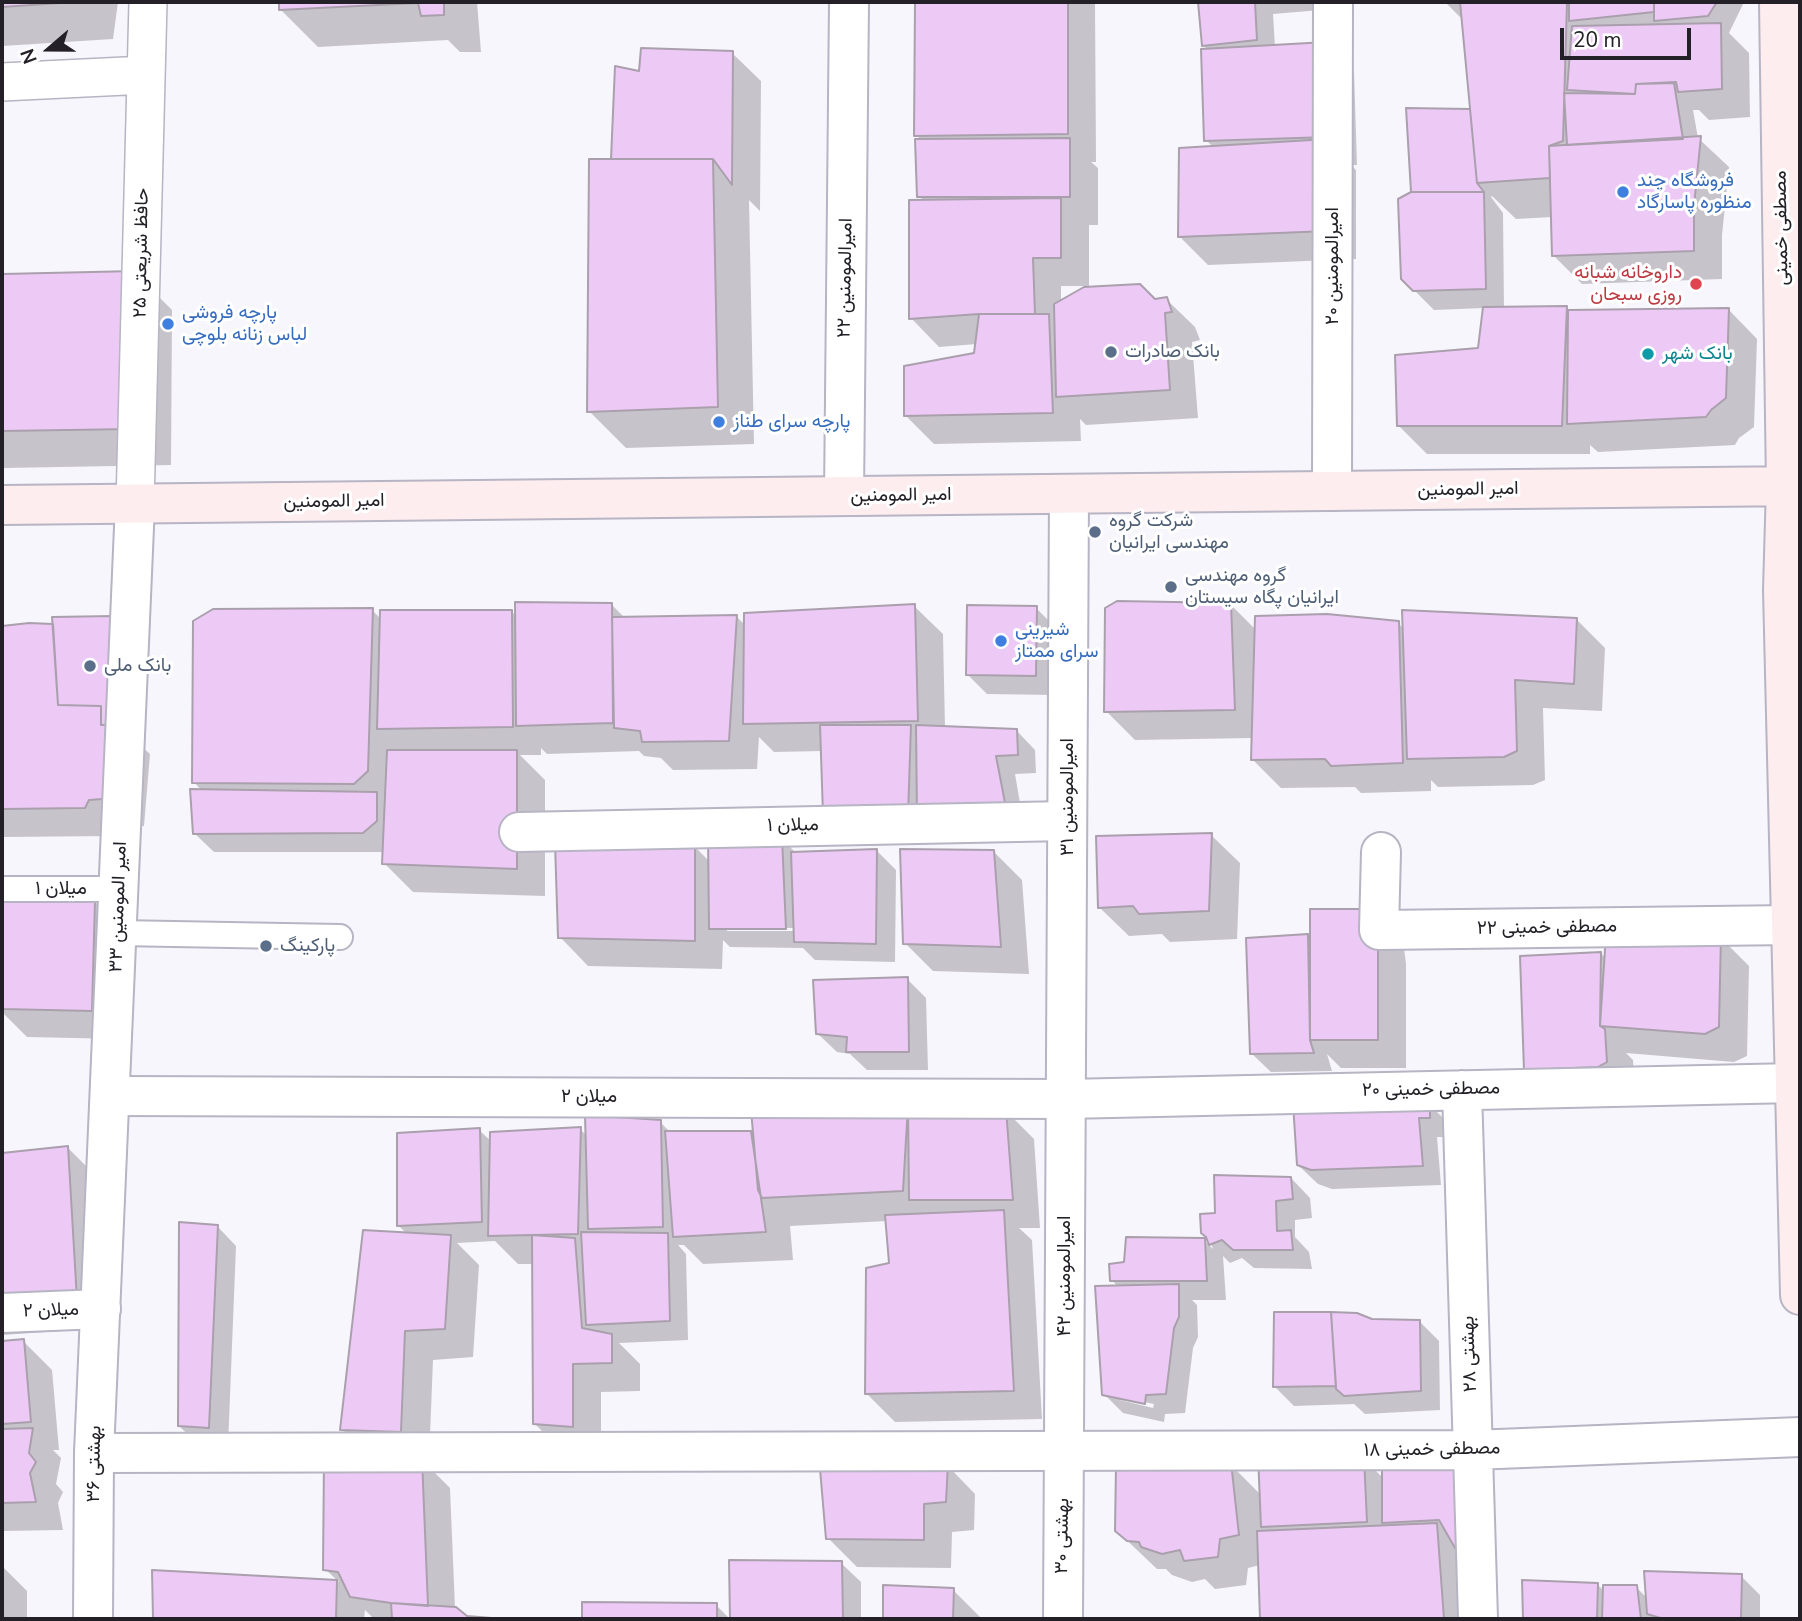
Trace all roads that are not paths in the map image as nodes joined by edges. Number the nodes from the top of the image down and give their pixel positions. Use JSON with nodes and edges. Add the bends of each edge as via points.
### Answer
{"nodes":[{"id":1,"x":148,"y":2,"type":"edge"},
{"id":2,"x":849,"y":2,"type":"edge"},
{"id":3,"x":1333,"y":2,"type":"edge"},
{"id":4,"x":1779,"y":2,"type":"edge"},
{"id":5,"x":146,"y":75,"type":"junction"},
{"id":6,"x":2,"y":82,"type":"edge"},
{"id":7,"x":1793,"y":486,"type":"edge"},
{"id":8,"x":1332,"y":491,"type":"junction"},
{"id":9,"x":1069,"y":494,"type":"junction"},
{"id":10,"x":844,"y":496,"type":"junction"},
{"id":11,"x":135,"y":504,"type":"junction"},
{"id":12,"x":2,"y":505,"type":"edge"},
{"id":13,"x":1067,"y":821,"type":"junction"},
{"id":14,"x":519,"y":832,"type":"dead end"},
{"id":15,"x":1381,"y":852,"type":"dead end"},
{"id":16,"x":2,"y":889,"type":"edge"},
{"id":17,"x":120,"y":889,"type":"junction"},
{"id":18,"x":1793,"y":925,"type":"junction"},
{"id":19,"x":118,"y":933,"type":"junction"},
{"id":20,"x":340,"y":937,"type":"dead end"},
{"id":21,"x":1795,"y":1083,"type":"junction"},
{"id":22,"x":1462,"y":1090,"type":"junction"},
{"id":23,"x":111,"y":1096,"type":"junction"},
{"id":24,"x":1066,"y":1099,"type":"junction"},
{"id":25,"x":1800,"y":1295,"type":"edge"},
{"id":26,"x":101,"y":1309,"type":"junction"},
{"id":27,"x":2,"y":1313,"type":"edge"},
{"id":28,"x":1800,"y":1437,"type":"edge"},
{"id":29,"x":1473,"y":1450,"type":"junction"},
{"id":30,"x":1064,"y":1452,"type":"junction"},
{"id":31,"x":94,"y":1453,"type":"junction"},
{"id":32,"x":93,"y":1619,"type":"edge"},
{"id":33,"x":1063,"y":1619,"type":"edge"},
{"id":34,"x":1478,"y":1619,"type":"edge"}],
"edges":[{"from":1,"to":5,"type":"street","name":"حافظ شریعتی ۲۵"},
{"from":2,"to":10,"type":"street","name":"امیرالمومنین ۲۲"},
{"from":3,"to":8,"type":"street","name":"امیرالمومنین ۲۰"},
{"from":4,"to":7,"type":"main road","name":"مصطفی خمینی"},
{"from":5,"to":6,"type":"street"},
{"from":5,"to":11,"type":"street","name":"حافظ شریعتی ۲۵"},
{"from":7,"to":8,"type":"main road","name":"امیر المومنین"},
{"from":7,"to":18,"type":"main road","name":"مصطفی خمینی","via":[[1783,590]]},
{"from":8,"to":9,"type":"main road","name":"امیر المومنین"},
{"from":9,"to":10,"type":"main road","name":"امیر المومنین"},
{"from":9,"to":13,"type":"street","name":"امیرالمومنین ۳۱"},
{"from":10,"to":11,"type":"main road","name":"امیر المومنین"},
{"from":11,"to":12,"type":"main road","name":"امیر المومنین"},
{"from":11,"to":17,"type":"street","name":"امیر المومنین ۳۳"},
{"from":13,"to":14,"type":"street","name":"میلان ۱"},
{"from":13,"to":24,"type":"street","name":"امیرالمومنین ۳۱"},
{"from":15,"to":18,"type":"street","name":"مصطفی خمینی ۲۲","via":[[1379,930]]},
{"from":16,"to":17,"type":"lane","name":"میلان ۱"},
{"from":17,"to":19,"type":"street","name":"امیر المومنین ۳۳"},
{"from":18,"to":21,"type":"main road","name":"مصطفی خمینی"},
{"from":19,"to":20,"type":"lane"},
{"from":19,"to":23,"type":"street","name":"امیر المومنین ۳۳"},
{"from":21,"to":22,"type":"street","name":"مصطفی خمینی ۲۰"},
{"from":21,"to":25,"type":"main road","name":"مصطفی خمینی"},
{"from":22,"to":24,"type":"street","name":"مصطفی خمینی ۲۰"},
{"from":22,"to":29,"type":"street","name":"بهشتی ۲۸"},
{"from":23,"to":24,"type":"street","name":"میلان ۲"},
{"from":23,"to":26,"type":"street","name":"امیر المومنین ۳۳"},
{"from":24,"to":30,"type":"street","name":"امیرالمومنین ۴۲"},
{"from":26,"to":27,"type":"street","name":"میلان ۲"},
{"from":26,"to":31,"type":"street","name":"بهشتی ۳۶"},
{"from":28,"to":29,"type":"street","name":"مصطفی خمینی ۱۸"},
{"from":29,"to":30,"type":"street","name":"مصطفی خمینی ۱۸"},
{"from":29,"to":34,"type":"street","name":"بهشتی ۲۸"},
{"from":30,"to":31,"type":"street","name":"مصطفی خمینی ۱۸"},
{"from":30,"to":33,"type":"street","name":"بهشتی ۳۰"},
{"from":31,"to":32,"type":"street","name":"بهشتی ۳۶"}]}
